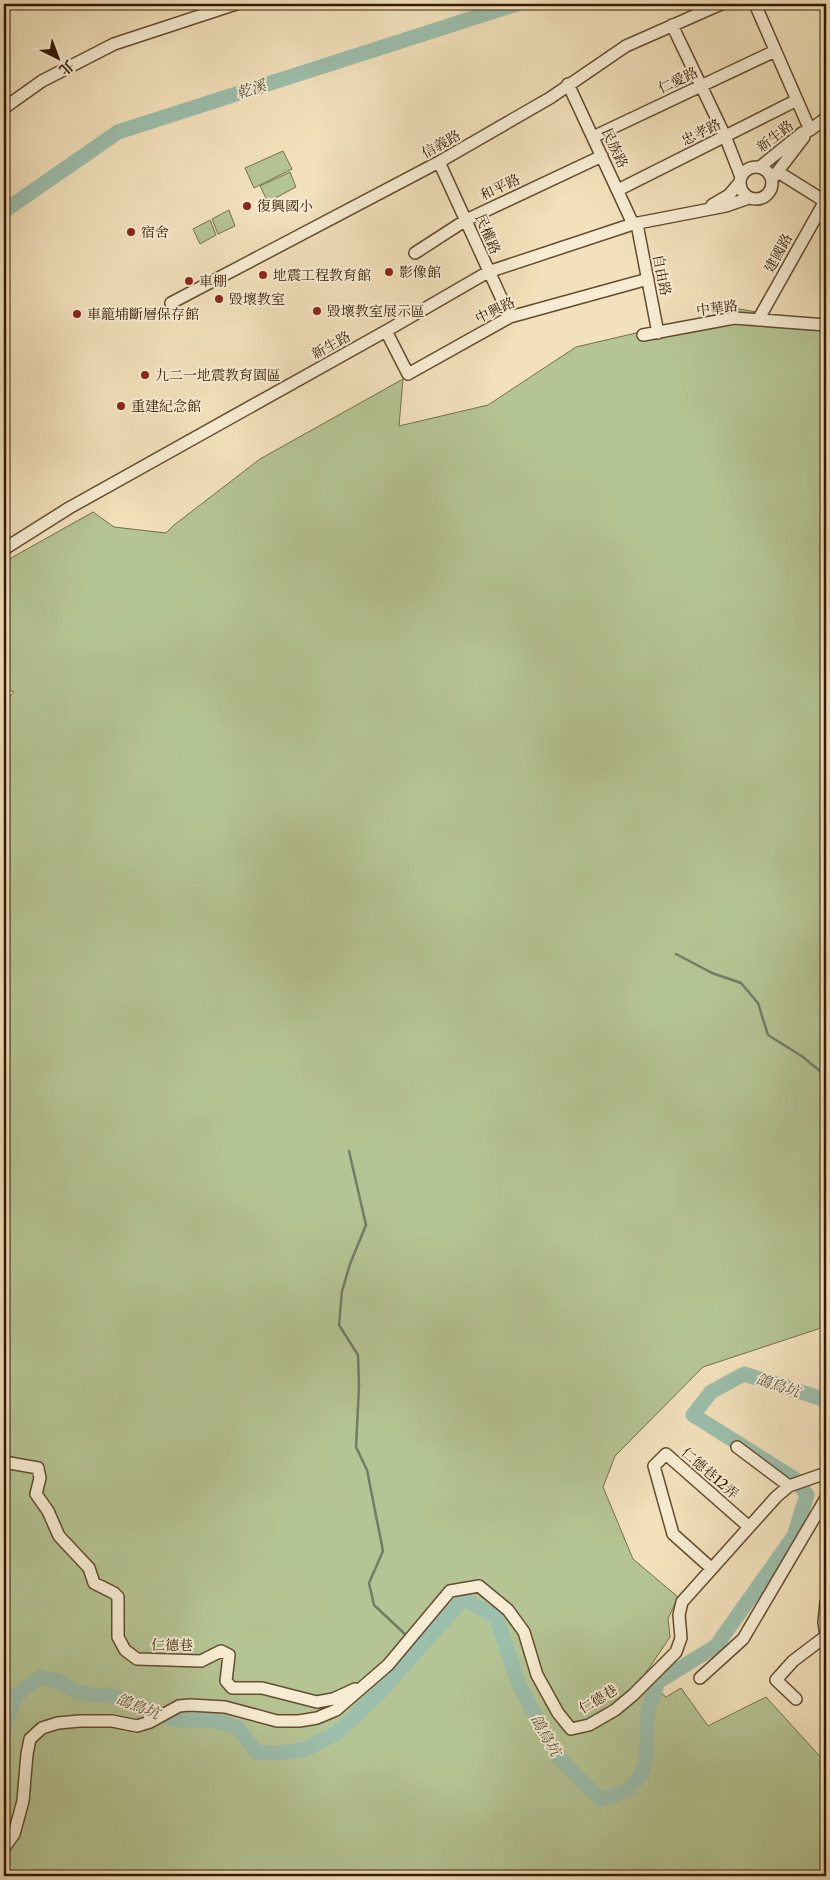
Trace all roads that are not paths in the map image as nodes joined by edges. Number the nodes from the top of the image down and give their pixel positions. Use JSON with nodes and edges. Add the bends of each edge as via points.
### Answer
{"nodes":[{"id":1,"x":236,"y":4,"type":"edge"},
{"id":2,"x":721,"y":4,"type":"edge"},
{"id":3,"x":755,"y":4,"type":"edge"},
{"id":4,"x":672,"y":25,"type":"junction"},
{"id":5,"x":776,"y":51,"type":"junction"},
{"id":6,"x":568,"y":84,"type":"junction"},
{"id":7,"x":701,"y":86,"type":"junction"},
{"id":8,"x":797,"y":100,"type":"junction"},
{"id":9,"x":4,"y":108,"type":"edge"},
{"id":10,"x":826,"y":118,"type":"edge"},
{"id":11,"x":810,"y":130,"type":"junction"},
{"id":12,"x":725,"y":136,"type":"junction"},
{"id":13,"x":593,"y":137,"type":"junction"},
{"id":14,"x":602,"y":156,"type":"junction"},
{"id":15,"x":440,"y":162,"type":"junction"},
{"id":16,"x":760,"y":167,"type":"junction"},
{"id":17,"x":775,"y":176,"type":"junction"},
{"id":18,"x":740,"y":179,"type":"junction"},
{"id":19,"x":618,"y":190,"type":"junction"},
{"id":20,"x":749,"y":198,"type":"junction"},
{"id":21,"x":826,"y":202,"type":"edge"},
{"id":22,"x":692,"y":212,"type":"junction"},
{"id":23,"x":466,"y":220,"type":"junction"},
{"id":24,"x":635,"y":224,"type":"junction"},
{"id":25,"x":415,"y":253,"type":"dead end"},
{"id":26,"x":488,"y":272,"type":"junction"},
{"id":27,"x":648,"y":279,"type":"junction"},
{"id":28,"x":171,"y":303,"type":"dead end"},
{"id":29,"x":510,"y":317,"type":"junction"},
{"id":30,"x":758,"y":320,"type":"junction"},
{"id":31,"x":825,"y":322,"type":"edge"},
{"id":32,"x":386,"y":331,"type":"junction"},
{"id":33,"x":658,"y":333,"type":"junction"},
{"id":34,"x":643,"y":335,"type":"dead end"},
{"id":35,"x":4,"y":549,"type":"edge"},
{"id":36,"x":737,"y":1447,"type":"dead end"},
{"id":37,"x":4,"y":1462,"type":"edge"},
{"id":38,"x":826,"y":1473,"type":"edge"},
{"id":39,"x":792,"y":1486,"type":"junction"},
{"id":40,"x":826,"y":1498,"type":"edge"},
{"id":41,"x":748,"y":1527,"type":"junction"},
{"id":42,"x":711,"y":1568,"type":"junction"},
{"id":43,"x":826,"y":1603,"type":"edge"},
{"id":44,"x":700,"y":1678,"type":"dead end"},
{"id":45,"x":372,"y":1680,"type":"junction"},
{"id":46,"x":796,"y":1699,"type":"dead end"},
{"id":47,"x":5,"y":1847,"type":"edge"}],
"edges":[{"from":1,"to":9,"type":"street","via":[[114,44],[42,81]]},
{"from":2,"to":4,"type":"street","name":"信義路"},
{"from":3,"to":5,"type":"street"},
{"from":4,"to":6,"type":"street","name":"信義路","via":[[626,46]]},
{"from":4,"to":7,"type":"street"},
{"from":5,"to":7,"type":"street","name":"仁愛路"},
{"from":5,"to":8,"type":"street"},
{"from":6,"to":13,"type":"street","name":"民族路"},
{"from":6,"to":15,"type":"street","name":"信義路","via":[[550,98]]},
{"from":7,"to":12,"type":"street"},
{"from":7,"to":13,"type":"street","name":"仁愛路"},
{"from":8,"to":11,"type":"street"},
{"from":8,"to":12,"type":"street","name":"忠孝路"},
{"from":10,"to":11,"type":"street","name":"新生路"},
{"from":11,"to":16,"type":"street","name":"新生路"},
{"from":11,"to":17,"type":"street","name":"新生路"},
{"from":12,"to":18,"type":"street"},
{"from":12,"to":19,"type":"street","name":"忠孝路"},
{"from":13,"to":14,"type":"street","name":"民族路"},
{"from":14,"to":19,"type":"street","name":"民族路"},
{"from":14,"to":23,"type":"street","name":"和平路"},
{"from":15,"to":23,"type":"street","name":"民權路"},
{"from":15,"to":28,"type":"street","name":"信義路"},
{"from":16,"to":17,"type":"street","name":"新生路"},
{"from":16,"to":18,"type":"street","name":"新生路","via":[[747,170]]},
{"from":17,"to":20,"type":"street","name":"新生路","via":[[771,190],[764,198]]},
{"from":17,"to":21,"type":"street"},
{"from":18,"to":20,"type":"street","via":[[742,191]]},
{"from":18,"to":22,"type":"street","name":"新生路","via":[[724,199]]},
{"from":19,"to":24,"type":"street","name":"民族路"},
{"from":20,"to":22,"type":"street","name":"新生路"},
{"from":21,"to":30,"type":"street","name":"建國路"},
{"from":22,"to":24,"type":"street","name":"新生路"},
{"from":23,"to":25,"type":"street","name":"和平路"},
{"from":23,"to":26,"type":"street","name":"民權路"},
{"from":24,"to":26,"type":"street","name":"新生路"},
{"from":24,"to":27,"type":"street","name":"自由路"},
{"from":26,"to":29,"type":"street","name":"民權路"},
{"from":26,"to":32,"type":"street","name":"新生路"},
{"from":27,"to":29,"type":"street","name":"中興路"},
{"from":27,"to":33,"type":"street","name":"自由路"},
{"from":29,"to":32,"type":"street","name":"中興路","via":[[408,374]]},
{"from":30,"to":31,"type":"street","name":"中華路"},
{"from":30,"to":33,"type":"street","name":"中華路","via":[[734,318]]},
{"from":32,"to":35,"type":"street","name":"新生路","via":[[69,508]]},
{"from":33,"to":34,"type":"street","name":"中華路"},
{"from":36,"to":39,"type":"street"},
{"from":37,"to":45,"type":"street","name":"仁德巷","via":[[38,1468],[40,1478],[36,1494],[59,1536],[89,1568],[94,1583],[118,1597],[118,1637],[125,1650],[137,1659],[201,1661],[221,1651],[228,1655],[226,1681],[232,1688],[262,1688],[317,1702],[333,1699]]},
{"from":38,"to":39,"type":"street"},
{"from":39,"to":41,"type":"street","name":"仁德巷","via":[[776,1497]]},
{"from":40,"to":44,"type":"street","via":[[743,1638]]},
{"from":41,"to":42,"type":"street","name":"仁德巷"},
{"from":41,"to":42,"type":"street","name":"仁德巷12弄","via":[[666,1454],[654,1466],[673,1534]]},
{"from":42,"to":45,"type":"street","name":"仁德巷","via":[[682,1602],[679,1615],[681,1638],[676,1652],[633,1695],[589,1725],[571,1729],[558,1713],[537,1675],[524,1632],[508,1610],[479,1586],[450,1591]]},
{"from":43,"to":46,"type":"street","via":[[826,1636],[799,1656],[776,1680]]},
{"from":45,"to":47,"type":"street","name":"仁德巷","via":[[336,1710],[300,1721],[277,1720],[225,1707],[190,1705],[178,1706],[137,1726],[112,1721],[58,1722],[42,1728],[30,1738],[22,1801],[14,1834]]}]}
